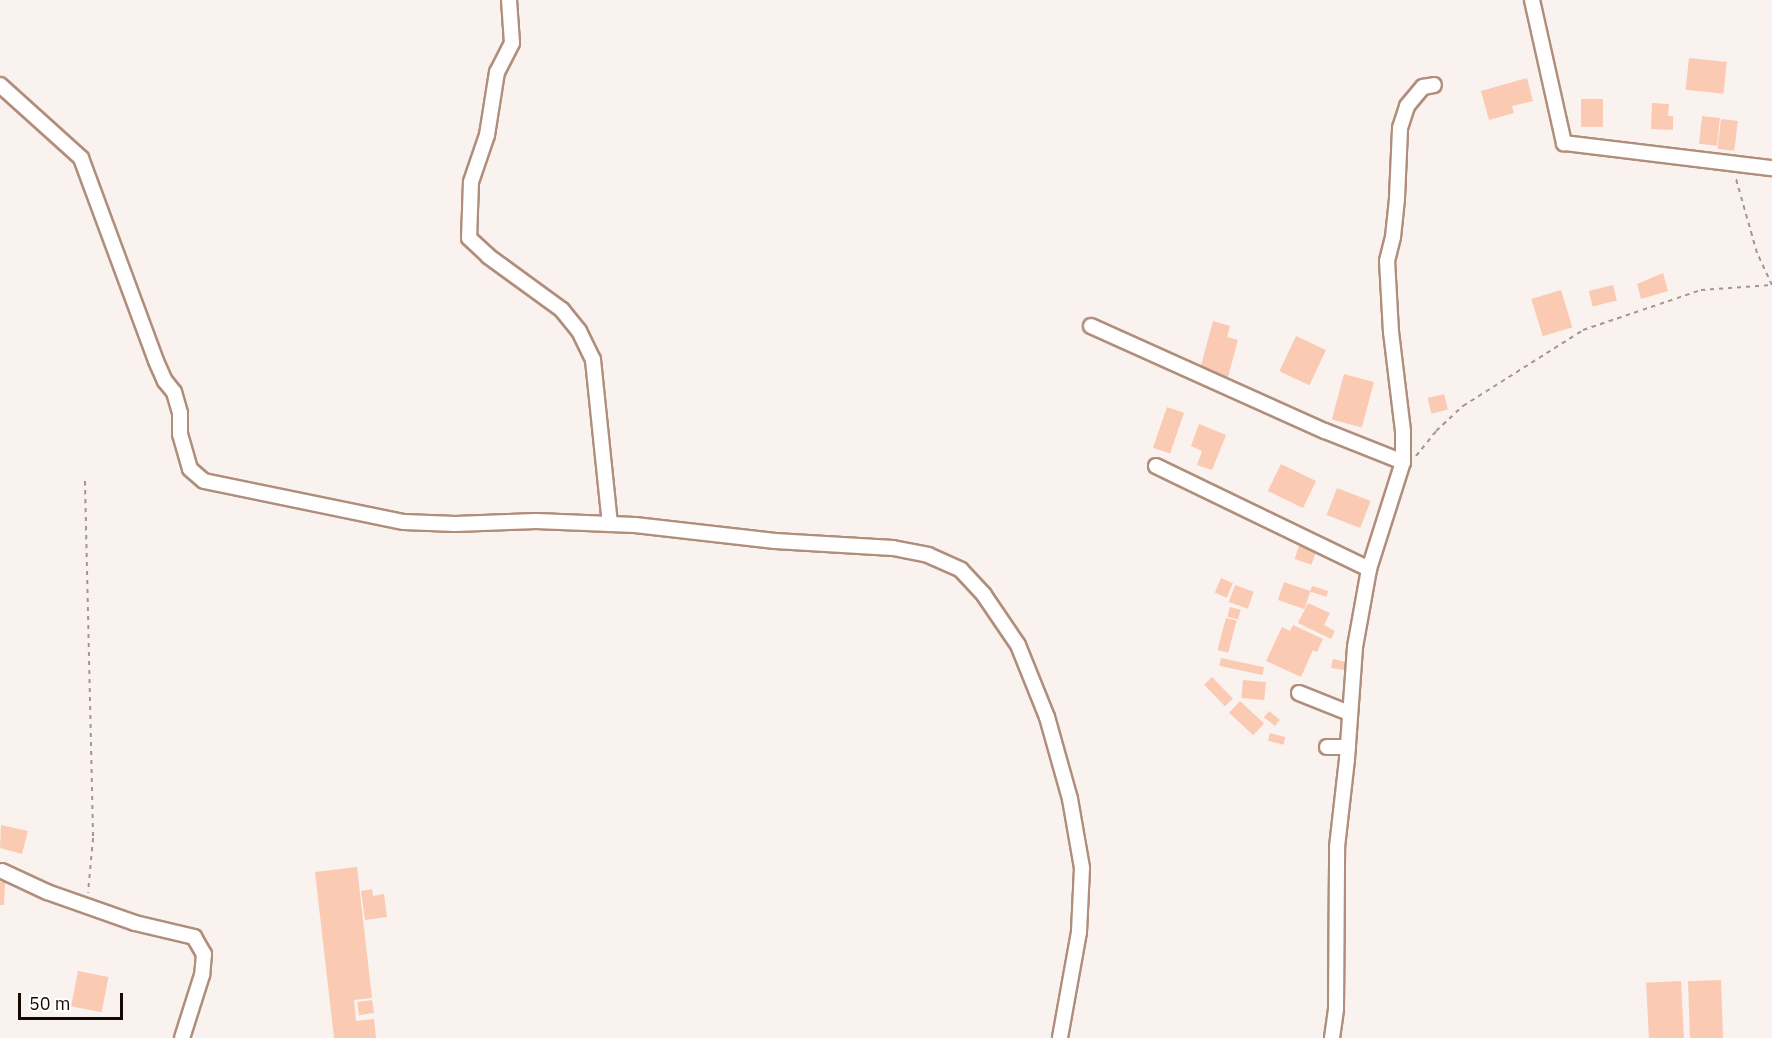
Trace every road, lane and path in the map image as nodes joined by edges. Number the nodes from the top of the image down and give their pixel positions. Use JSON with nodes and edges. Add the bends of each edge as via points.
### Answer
{"nodes":[{"id":1,"x":509,"y":0,"type":"edge"},
{"id":2,"x":1532,"y":0,"type":"edge"},
{"id":3,"x":0,"y":85,"type":"edge"},
{"id":4,"x":1434,"y":86,"type":"dead end"},
{"id":5,"x":1731,"y":163,"type":"junction"},
{"id":6,"x":1772,"y":168,"type":"edge"},
{"id":7,"x":1092,"y":326,"type":"dead end"},
{"id":8,"x":1403,"y":462,"type":"junction"},
{"id":9,"x":1156,"y":466,"type":"dead end"},
{"id":10,"x":86,"y":481,"type":"dead end"},
{"id":11,"x":609,"y":524,"type":"junction"},
{"id":12,"x":1370,"y":569,"type":"junction"},
{"id":13,"x":1299,"y":693,"type":"dead end"},
{"id":14,"x":1349,"y":713,"type":"junction"},
{"id":15,"x":1327,"y":747,"type":"dead end"},
{"id":16,"x":1348,"y":747,"type":"junction"},
{"id":17,"x":2,"y":871,"type":"dead end"},
{"id":18,"x":87,"y":905,"type":"junction"},
{"id":19,"x":182,"y":1038,"type":"edge"},
{"id":20,"x":1060,"y":1038,"type":"edge"},
{"id":21,"x":1332,"y":1038,"type":"edge"}],
"edges":[{"from":1,"to":11,"type":"street","via":[[512,43],[497,72],[487,135],[471,182],[469,238],[562,310],[579,331],[593,360]]},
{"from":2,"to":5,"type":"street","via":[[1564,143]]},
{"from":3,"to":11,"type":"street","via":[[81,158],[156,361],[174,392],[190,469],[204,481],[416,523]]},
{"from":4,"to":8,"type":"street","via":[[1423,87],[1407,106],[1400,128],[1395,218],[1387,261]]},
{"from":5,"to":6,"type":"street"},
{"from":5,"to":8,"type":"path","via":[[1757,253],[1772,285],[1701,290],[1583,330],[1463,406],[1436,431],[1419,454]]},
{"from":7,"to":8,"type":"street"},
{"from":8,"to":12,"type":"street"},
{"from":9,"to":12,"type":"street"},
{"from":10,"to":18,"type":"path","via":[[93,838]]},
{"from":11,"to":20,"type":"street","via":[[893,548],[928,555],[961,570],[984,595],[1018,645],[1047,717],[1070,799],[1082,868],[1079,932]]},
{"from":12,"to":14,"type":"street","via":[[1354,647]]},
{"from":13,"to":14,"type":"street"},
{"from":14,"to":16,"type":"street"},
{"from":15,"to":16,"type":"street"},
{"from":16,"to":21,"type":"street","via":[[1337,847],[1336,1008]]},
{"from":17,"to":18,"type":"street"},
{"from":18,"to":19,"type":"street","via":[[135,923],[194,937],[204,954],[202,975]]}]}
